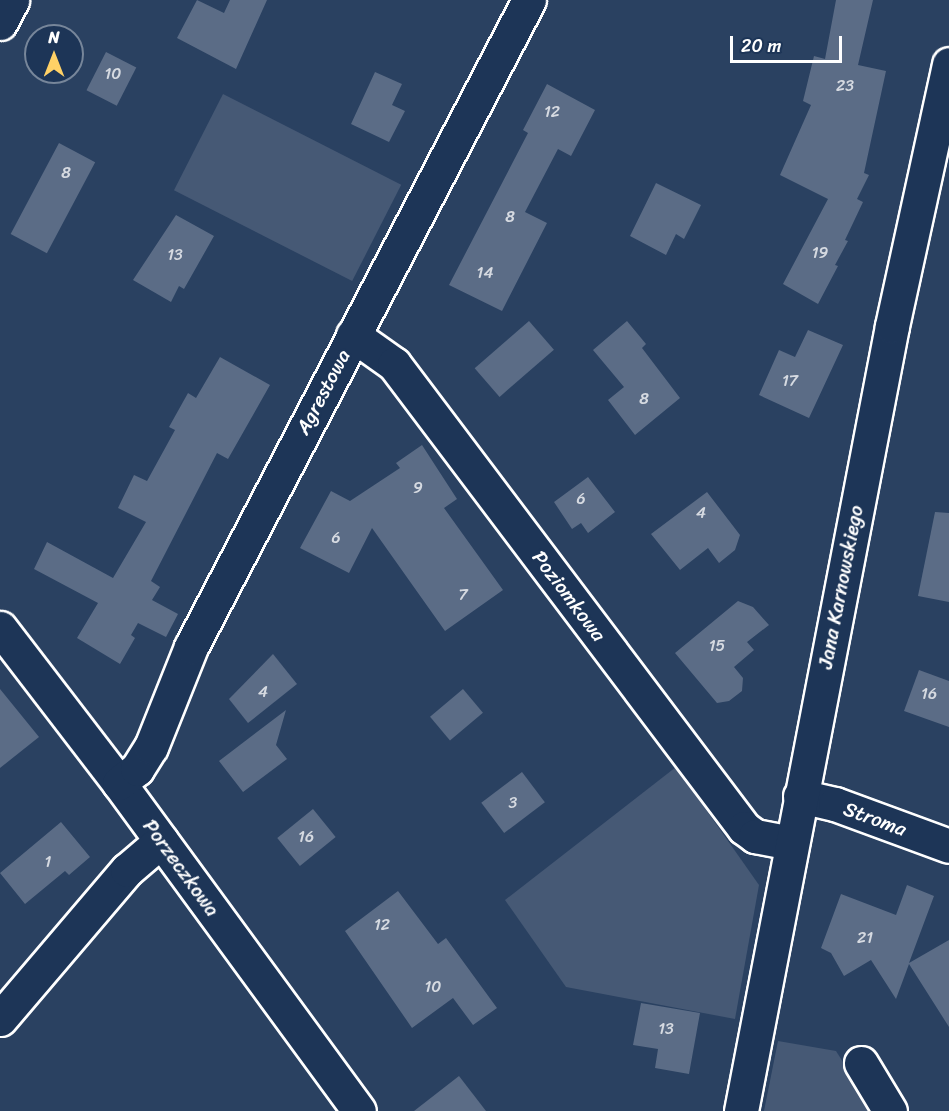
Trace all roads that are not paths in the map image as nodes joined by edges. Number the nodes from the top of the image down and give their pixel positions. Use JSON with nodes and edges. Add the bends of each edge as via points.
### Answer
{"nodes":[{"id":1,"x":12,"y":0,"type":"edge"},
{"id":2,"x":529,"y":0,"type":"edge"},
{"id":3,"x":0,"y":23,"type":"edge"},
{"id":4,"x":949,"y":64,"type":"edge"},
{"id":5,"x":353,"y":335,"type":"junction"},
{"id":6,"x":0,"y":628,"type":"edge"},
{"id":7,"x":119,"y":783,"type":"junction"},
{"id":8,"x":800,"y":796,"type":"junction"},
{"id":9,"x":161,"y":841,"type":"junction"},
{"id":10,"x":791,"y":843,"type":"junction"},
{"id":11,"x":949,"y":846,"type":"edge"},
{"id":12,"x":0,"y":1019,"type":"edge"},
{"id":13,"x":861,"y":1062,"type":"dead end"},
{"id":14,"x":359,"y":1111,"type":"edge"},
{"id":15,"x":741,"y":1111,"type":"edge"},
{"id":16,"x":890,"y":1111,"type":"edge"}],
"edges":[{"from":1,"to":3,"type":"street"},
{"from":2,"to":5,"type":"street","name":"Agrestowa"},
{"from":4,"to":8,"type":"street","name":"Jana Karnowskiego","via":[[890,338]]},
{"from":5,"to":7,"type":"street","name":"Agrestowa","via":[[190,646],[151,747],[137,769]]},
{"from":5,"to":10,"type":"street","name":"Poziomkowa","via":[[394,364],[744,828],[755,836]]},
{"from":6,"to":7,"type":"street","name":"Porzeczkowa"},
{"from":7,"to":9,"type":"street","name":"Porzeczkowa"},
{"from":8,"to":10,"type":"street","name":"Jana Karnowskiego"},
{"from":8,"to":11,"type":"street","name":"Stroma","via":[[835,804]]},
{"from":9,"to":12,"type":"street","via":[[127,870]]},
{"from":9,"to":14,"type":"street","name":"Porzeczkowa"},
{"from":10,"to":15,"type":"street","name":"Jana Karnowskiego"},
{"from":13,"to":16,"type":"street"}]}
